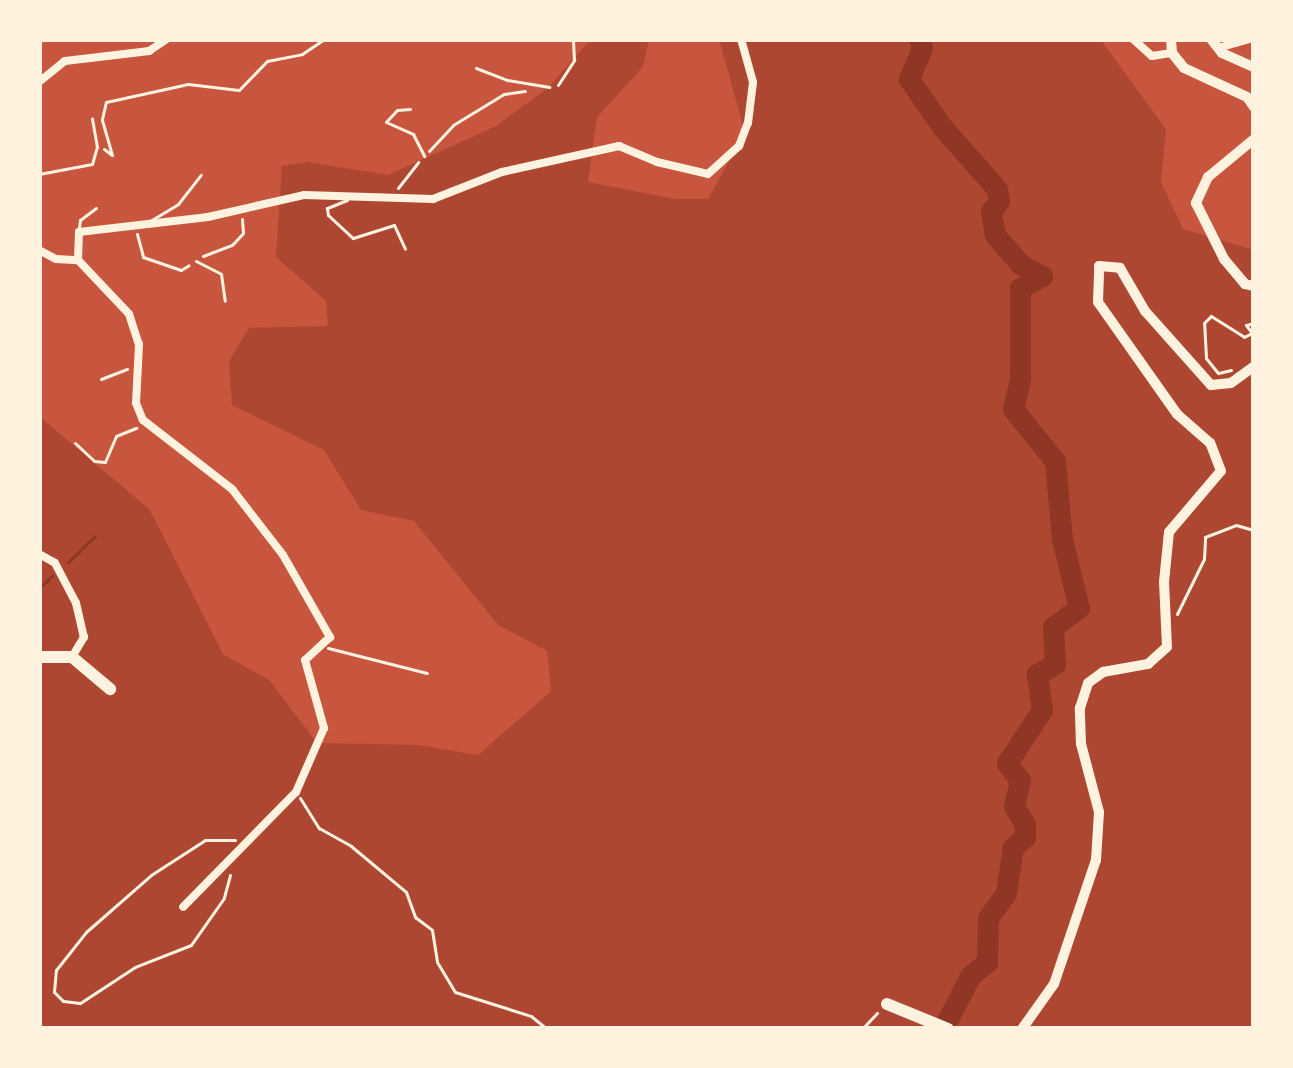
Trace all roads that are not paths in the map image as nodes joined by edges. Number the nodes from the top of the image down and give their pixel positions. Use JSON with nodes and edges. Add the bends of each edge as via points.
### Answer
{"nodes":[{"id":1,"x":167,"y":39,"type":"edge"},
{"id":2,"x":740,"y":39,"type":"edge"},
{"id":3,"x":1133,"y":39,"type":"edge"},
{"id":4,"x":1250,"y":39,"type":"edge"},
{"id":5,"x":1217,"y":42,"type":"edge"},
{"id":6,"x":1171,"y":46,"type":"edge"},
{"id":7,"x":1254,"y":67,"type":"edge"},
{"id":8,"x":476,"y":68,"type":"dead end"},
{"id":9,"x":39,"y":82,"type":"edge"},
{"id":10,"x":549,"y":87,"type":"road end"},
{"id":11,"x":1254,"y":107,"type":"edge"},
{"id":12,"x":410,"y":109,"type":"dead end"},
{"id":13,"x":92,"y":118,"type":"dead end"},
{"id":14,"x":1254,"y":139,"type":"edge"},
{"id":15,"x":424,"y":156,"type":"road end"},
{"id":16,"x":39,"y":174,"type":"edge"},
{"id":17,"x":201,"y":176,"type":"dead end"},
{"id":18,"x":359,"y":195,"type":"junction"},
{"id":19,"x":96,"y":208,"type":"dead end"},
{"id":20,"x":145,"y":224,"type":"junction"},
{"id":21,"x":79,"y":232,"type":"junction"},
{"id":22,"x":405,"y":249,"type":"dead end"},
{"id":23,"x":39,"y":250,"type":"edge"},
{"id":24,"x":78,"y":260,"type":"junction"},
{"id":25,"x":196,"y":261,"type":"road end"},
{"id":26,"x":1254,"y":286,"type":"edge"},
{"id":27,"x":225,"y":301,"type":"dead end"},
{"id":28,"x":1254,"y":366,"type":"edge"},
{"id":29,"x":39,"y":554,"type":"edge"},
{"id":30,"x":46,"y":656,"type":"edge"},
{"id":31,"x":72,"y":657,"type":"junction"},
{"id":32,"x":110,"y":688,"type":"dead end"},
{"id":33,"x":183,"y":908,"type":"dead end"},
{"id":34,"x":887,"y":1004,"type":"road end"},
{"id":35,"x":948,"y":1029,"type":"edge"},
{"id":36,"x":1022,"y":1029,"type":"edge"}],
"edges":[{"from":1,"to":9,"type":"street","via":[[149,51],[65,61]]},
{"from":2,"to":18,"type":"street","via":[[753,82],[748,123],[739,146],[708,174],[620,146],[502,172],[433,199]]},
{"from":3,"to":6,"type":"street","via":[[1152,56]]},
{"from":4,"to":5,"type":"street"},
{"from":5,"to":7,"type":"main road"},
{"from":6,"to":11,"type":"main road","via":[[1184,68]]},
{"from":8,"to":10,"type":"lane"},
{"from":12,"to":15,"type":"lane","via":[[386,122],[413,134]]},
{"from":13,"to":16,"type":"lane","via":[[94,159],[80,170]]},
{"from":14,"to":26,"type":"main road","via":[[1208,177],[1196,203],[1224,259]]},
{"from":17,"to":20,"type":"lane","via":[[178,204]]},
{"from":18,"to":20,"type":"street","via":[[304,195]]},
{"from":18,"to":22,"type":"lane","via":[[327,208],[328,215],[353,238],[394,225]]},
{"from":19,"to":21,"type":"lane","via":[[80,220]]},
{"from":20,"to":21,"type":"street"},
{"from":21,"to":24,"type":"street"},
{"from":23,"to":24,"type":"street"},
{"from":24,"to":33,"type":"street","via":[[129,314],[139,344],[142,420],[210,468],[257,520],[330,638],[305,668],[324,728],[296,792]]},
{"from":25,"to":27,"type":"lane","via":[[221,274]]},
{"from":28,"to":36,"type":"main road","via":[[1220,388],[1211,385],[1145,311],[1120,268],[1099,266],[1098,302],[1177,414],[1210,443],[1221,470],[1169,532],[1167,646],[1159,658],[1088,682],[1080,726],[1099,812],[1096,860],[1054,984]]},
{"from":29,"to":31,"type":"street","via":[[55,563],[76,603],[84,638]]},
{"from":30,"to":31,"type":"highway"},
{"from":31,"to":32,"type":"highway"},
{"from":34,"to":35,"type":"highway"}]}
